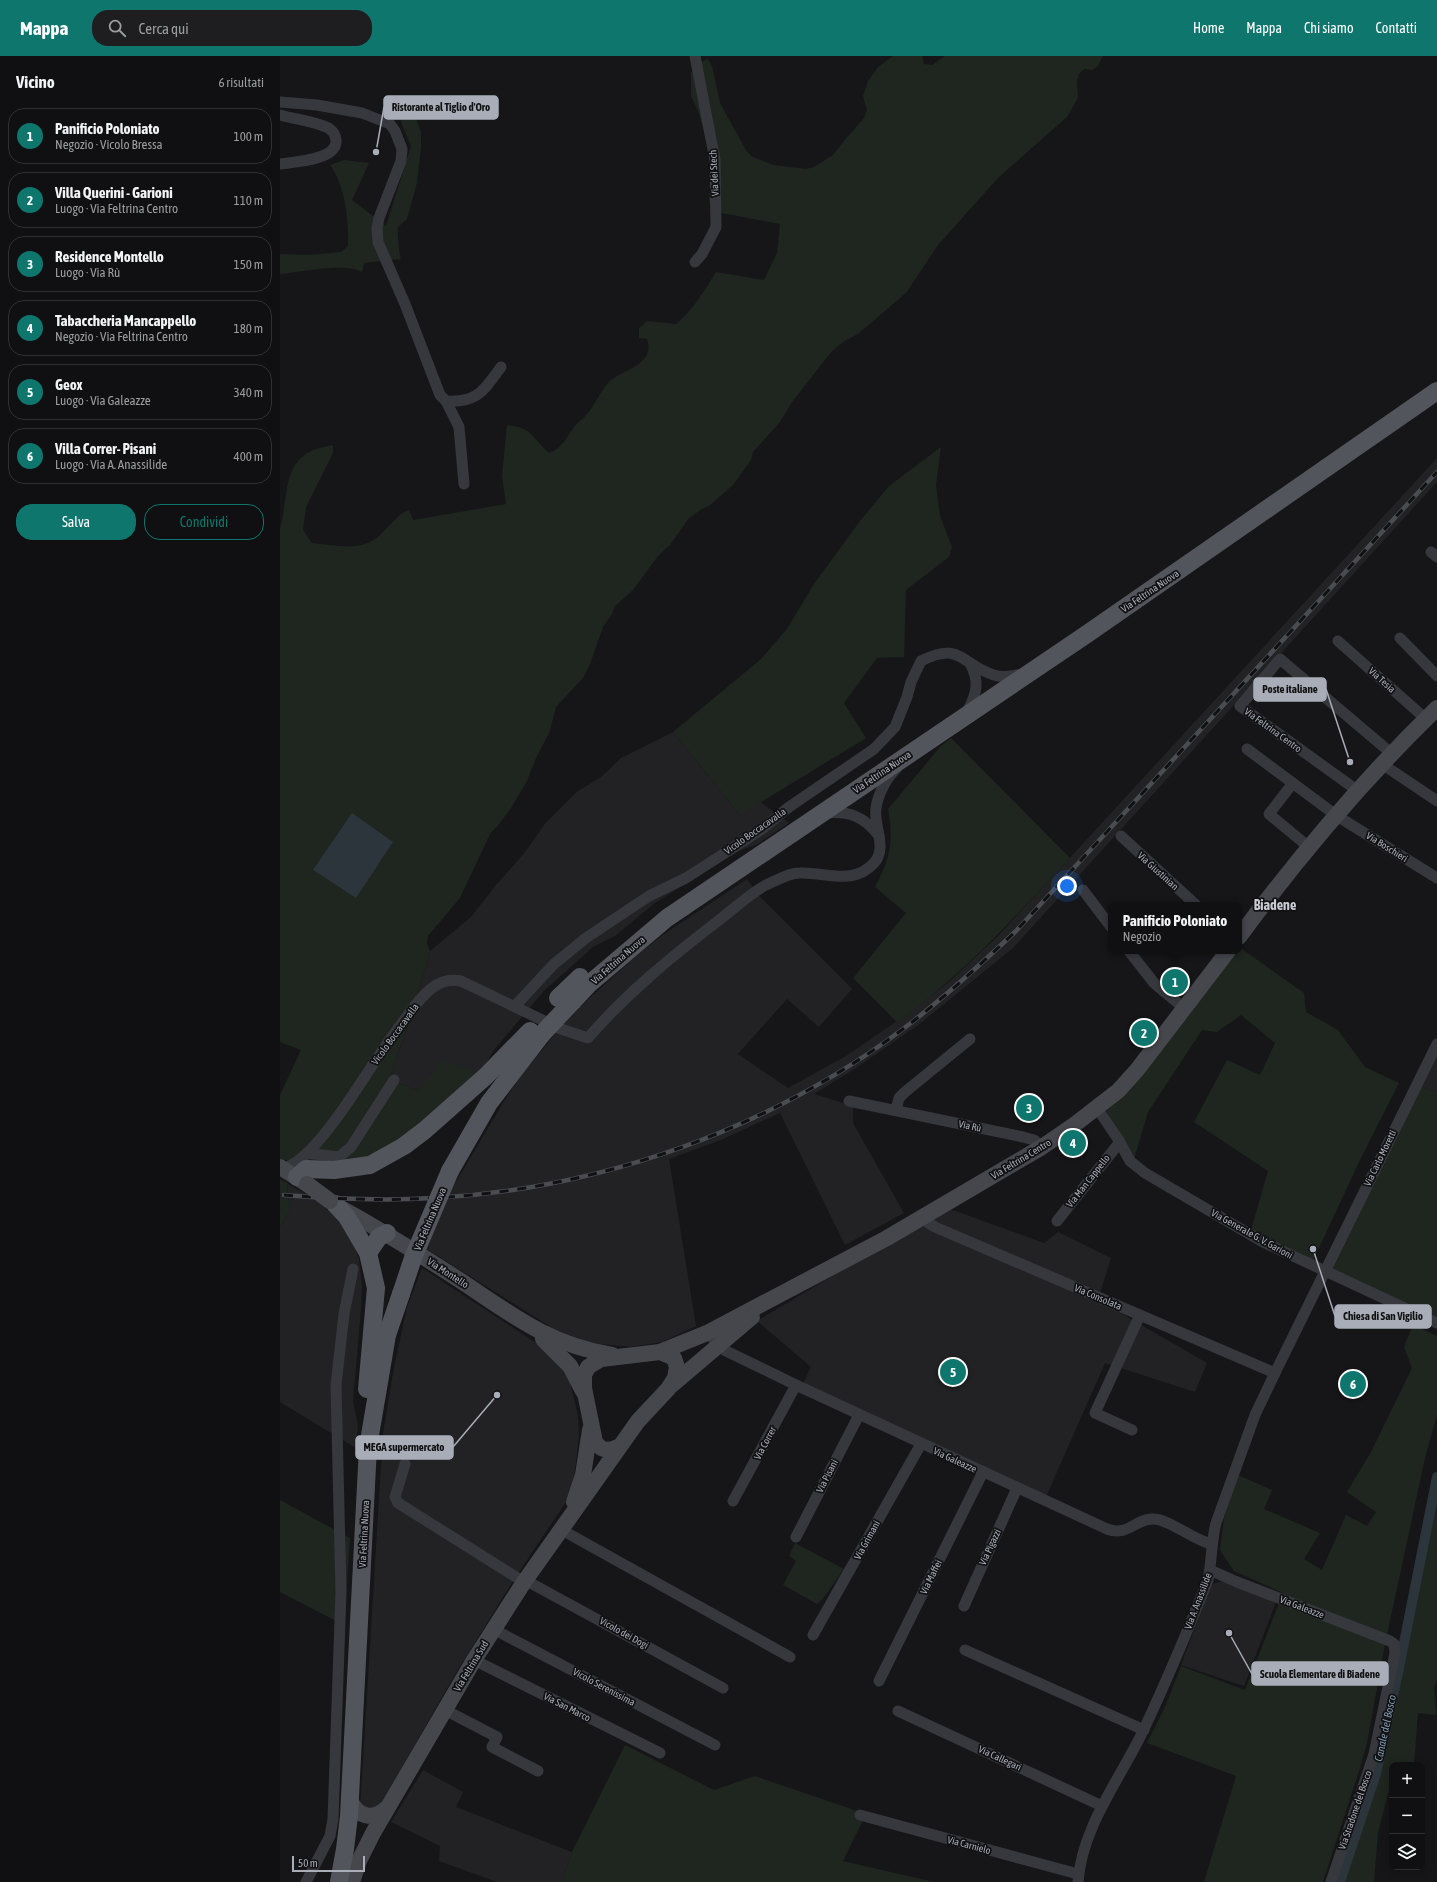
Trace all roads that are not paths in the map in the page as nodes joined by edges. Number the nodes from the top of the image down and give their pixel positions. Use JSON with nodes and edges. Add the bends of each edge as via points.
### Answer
{"nodes":[{"id":1,"x":695,"y":56,"type":"edge"},
{"id":2,"x":280,"y":102,"type":"edge"},
{"id":3,"x":280,"y":115,"type":"edge"},
{"id":4,"x":280,"y":164,"type":"edge"},
{"id":5,"x":695,"y":262,"type":"dead end"},
{"id":6,"x":501,"y":367,"type":"dead end"},
{"id":7,"x":1437,"y":391,"type":"edge"},
{"id":8,"x":446,"y":401,"type":"junction"},
{"id":9,"x":464,"y":484,"type":"dead end"},
{"id":10,"x":1400,"y":638,"type":"dead end"},
{"id":11,"x":1338,"y":641,"type":"dead end"},
{"id":12,"x":970,"y":662,"type":"junction"},
{"id":13,"x":1030,"y":673,"type":"junction"},
{"id":14,"x":1437,"y":676,"type":"edge"},
{"id":15,"x":1437,"y":708,"type":"edge"},
{"id":16,"x":965,"y":716,"type":"junction"},
{"id":17,"x":1426,"y":719,"type":"junction"},
{"id":18,"x":924,"y":744,"type":"junction"},
{"id":19,"x":1247,"y":749,"type":"dead end"},
{"id":20,"x":1387,"y":758,"type":"junction"},
{"id":21,"x":1293,"y":783,"type":"junction"},
{"id":22,"x":1358,"y":791,"type":"junction"},
{"id":23,"x":1437,"y":801,"type":"edge"},
{"id":24,"x":821,"y":814,"type":"junction"},
{"id":25,"x":1337,"y":816,"type":"junction"},
{"id":26,"x":879,"y":836,"type":"junction"},
{"id":27,"x":1121,"y":836,"type":"dead end"},
{"id":28,"x":1310,"y":848,"type":"junction"},
{"id":29,"x":1437,"y":878,"type":"edge"},
{"id":30,"x":1083,"y":890,"type":"dead end"},
{"id":31,"x":1193,"y":902,"type":"edge"},
{"id":32,"x":1108,"y":923,"type":"edge"},
{"id":33,"x":1242,"y":933,"type":"edge"},
{"id":34,"x":1131,"y":954,"type":"edge"},
{"id":35,"x":1226,"y":954,"type":"edge"},
{"id":36,"x":515,"y":1006,"type":"junction"},
{"id":37,"x":1185,"y":1010,"type":"junction"},
{"id":38,"x":536,"y":1033,"type":"junction"},
{"id":39,"x":970,"y":1039,"type":"dead end"},
{"id":40,"x":1437,"y":1044,"type":"edge"},
{"id":41,"x":394,"y":1080,"type":"dead end"},
{"id":42,"x":849,"y":1101,"type":"dead end"},
{"id":43,"x":1097,"y":1108,"type":"junction"},
{"id":44,"x":896,"y":1110,"type":"junction"},
{"id":45,"x":1120,"y":1142,"type":"junction"},
{"id":46,"x":1042,"y":1147,"type":"junction"},
{"id":47,"x":306,"y":1153,"type":"junction"},
{"id":48,"x":291,"y":1172,"type":"edge"},
{"id":49,"x":332,"y":1203,"type":"junction"},
{"id":50,"x":924,"y":1217,"type":"junction"},
{"id":51,"x":1057,"y":1221,"type":"dead end"},
{"id":52,"x":387,"y":1233,"type":"junction"},
{"id":53,"x":370,"y":1261,"type":"junction"},
{"id":54,"x":353,"y":1269,"type":"dead end"},
{"id":55,"x":1326,"y":1272,"type":"junction"},
{"id":56,"x":1140,"y":1315,"type":"junction"},
{"id":57,"x":1437,"y":1323,"type":"edge"},
{"id":58,"x":528,"y":1326,"type":"junction"},
{"id":59,"x":712,"y":1339,"type":"junction"},
{"id":60,"x":660,"y":1352,"type":"junction"},
{"id":61,"x":625,"y":1357,"type":"junction"},
{"id":62,"x":1275,"y":1373,"type":"junction"},
{"id":63,"x":796,"y":1385,"type":"junction"},
{"id":64,"x":668,"y":1389,"type":"junction"},
{"id":65,"x":585,"y":1397,"type":"junction"},
{"id":66,"x":859,"y":1415,"type":"junction"},
{"id":67,"x":591,"y":1424,"type":"junction"},
{"id":68,"x":1132,"y":1430,"type":"dead end"},
{"id":69,"x":921,"y":1444,"type":"junction"},
{"id":70,"x":620,"y":1446,"type":"junction"},
{"id":71,"x":368,"y":1447,"type":"junction"},
{"id":72,"x":406,"y":1464,"type":"dead end"},
{"id":73,"x":983,"y":1472,"type":"junction"},
{"id":74,"x":1017,"y":1488,"type":"junction"},
{"id":75,"x":733,"y":1501,"type":"dead end"},
{"id":76,"x":562,"y":1526,"type":"junction"},
{"id":77,"x":796,"y":1537,"type":"dead end"},
{"id":78,"x":1211,"y":1544,"type":"junction"},
{"id":79,"x":1210,"y":1570,"type":"junction"},
{"id":80,"x":525,"y":1581,"type":"junction"},
{"id":81,"x":964,"y":1606,"type":"dead end"},
{"id":82,"x":493,"y":1629,"type":"junction"},
{"id":83,"x":814,"y":1635,"type":"dead end"},
{"id":84,"x":1394,"y":1644,"type":"joint"},
{"id":85,"x":965,"y":1650,"type":"dead end"},
{"id":86,"x":790,"y":1657,"type":"dead end"},
{"id":87,"x":474,"y":1660,"type":"junction"},
{"id":88,"x":879,"y":1681,"type":"dead end"},
{"id":89,"x":723,"y":1688,"type":"dead end"},
{"id":90,"x":445,"y":1710,"type":"junction"},
{"id":91,"x":898,"y":1711,"type":"dead end"},
{"id":92,"x":1144,"y":1730,"type":"junction"},
{"id":93,"x":715,"y":1746,"type":"dead end"},
{"id":94,"x":660,"y":1753,"type":"dead end"},
{"id":95,"x":538,"y":1771,"type":"dead end"},
{"id":96,"x":350,"y":1799,"type":"junction"},
{"id":97,"x":1102,"y":1806,"type":"junction"},
{"id":98,"x":388,"y":1808,"type":"junction"},
{"id":99,"x":860,"y":1816,"type":"dead end"},
{"id":100,"x":341,"y":1874,"type":"edge"},
{"id":101,"x":1078,"y":1878,"type":"edge"},
{"id":102,"x":306,"y":1882,"type":"edge"},
{"id":103,"x":333,"y":1882,"type":"edge"},
{"id":104,"x":352,"y":1882,"type":"edge"},
{"id":105,"x":1331,"y":1882,"type":"edge"}],
"edges":[{"from":1,"to":5,"type":"street","name":"Via dei Stech","via":[[715,160],[716,227]]},
{"from":2,"to":8,"type":"street","via":[[317,105],[362,114],[390,124],[395,131],[402,149],[401,161],[379,218],[378,242],[440,395]]},
{"from":3,"to":4,"type":"street","via":[[325,127],[334,133],[336,143],[335,149],[327,156]]},
{"from":6,"to":8,"type":"street","via":[[476,397]]},
{"from":7,"to":13,"type":"main road","name":"Via Feltrina Nuova"},
{"from":8,"to":9,"type":"street","via":[[459,427]]},
{"from":10,"to":14,"type":"street"},
{"from":11,"to":17,"type":"street","name":"Via Tesia"},
{"from":12,"to":13,"type":"street","name":"Vicolo Boccacavalla","via":[[995,676],[1008,677]]},
{"from":12,"to":16,"type":"street","via":[[976,674],[976,694]]},
{"from":12,"to":36,"type":"street","name":"Vicolo Boccacavalla","via":[[951,653],[942,652],[921,661],[895,727],[874,749],[789,807],[762,829],[686,878],[649,896],[586,938],[554,964]]},
{"from":13,"to":16,"type":"main road","name":"Via Feltrina Nuova"},
{"from":15,"to":17,"type":"main road"},
{"from":16,"to":18,"type":"main road","name":"Via Feltrina Nuova"},
{"from":17,"to":20,"type":"main road"},
{"from":18,"to":24,"type":"main road","name":"Via Feltrina Nuova"},
{"from":18,"to":26,"type":"street","via":[[892,772],[879,795],[876,809]]},
{"from":19,"to":21,"type":"street"},
{"from":20,"to":22,"type":"main road"},
{"from":20,"to":22,"type":"street","name":"Via Feltrina Centro","via":[[1280,660],[1240,706]]},
{"from":20,"to":23,"type":"street"},
{"from":21,"to":25,"type":"street"},
{"from":21,"to":28,"type":"street","via":[[1269,814]]},
{"from":22,"to":25,"type":"main road"},
{"from":24,"to":26,"type":"street","via":[[836,812],[854,815],[867,822]]},
{"from":24,"to":38,"type":"main road","name":"Via Feltrina Nuova","bridge":true,"via":[[667,918],[588,985],[566,1000]]},
{"from":25,"to":28,"type":"main road"},
{"from":25,"to":29,"type":"street","name":"Via Boschieri"},
{"from":26,"to":36,"type":"street","name":"Vicolo Boccacavalla","via":[[880,851],[875,863],[855,876],[840,878],[790,874],[749,897],[636,987],[588,1038]]},
{"from":27,"to":31,"type":"street","name":"Via Giustinian"},
{"from":28,"to":33,"type":"main road"},
{"from":30,"to":32,"type":"street"},
{"from":34,"to":37,"type":"street","via":[[1154,983]]},
{"from":35,"to":37,"type":"main road","name":"Via Feltrina Centro"},
{"from":36,"to":47,"type":"street","name":"Vicolo Boccacavalla","via":[[461,981],[442,982],[432,988],[398,1029],[330,1128]]},
{"from":37,"to":43,"type":"main road","name":"Via Feltrina Centro","via":[[1137,1070]]},
{"from":38,"to":48,"type":"main road","via":[[404,1146],[370,1165]]},
{"from":38,"to":71,"type":"main road","name":"Via Feltrina Nuova","bridge":true,"via":[[489,1103],[450,1171],[413,1258],[388,1335]]},
{"from":39,"to":44,"type":"street","via":[[905,1092],[899,1098]]},
{"from":40,"to":55,"type":"street","name":"Via Carlo Moretti"},
{"from":41,"to":47,"type":"street","via":[[351,1147],[339,1157]]},
{"from":42,"to":44,"type":"street","name":"Via Rù"},
{"from":43,"to":45,"type":"street","name":"Via Generale G. V. Garioni"},
{"from":43,"to":46,"type":"main road","name":"Via Feltrina Centro"},
{"from":44,"to":46,"type":"street","name":"Via Rù","via":[[1023,1137],[1034,1140]]},
{"from":45,"to":51,"type":"street","name":"Via Man Cappello"},
{"from":45,"to":55,"type":"street","name":"Via Generale G. V. Garioni","via":[[1130,1161],[1145,1173],[1263,1242]]},
{"from":46,"to":50,"type":"main road","name":"Via Feltrina Centro"},
{"from":47,"to":48,"type":"street","name":"Vicolo Boccacavalla"},
{"from":48,"to":49,"type":"main road","name":"Via Montello","bridge":true},
{"from":49,"to":52,"type":"main road","name":"Via Montello"},
{"from":49,"to":53,"type":"main road","via":[[347,1217]]},
{"from":50,"to":56,"type":"street","name":"Via Consolata","via":[[935,1227]]},
{"from":50,"to":59,"type":"main road","name":"Via Feltrina Centro","via":[[783,1293]]},
{"from":52,"to":53,"type":"main road","via":[[379,1237]]},
{"from":52,"to":58,"type":"main road","name":"Via Montello"},
{"from":53,"to":71,"type":"main road","via":[[376,1288],[366,1402]]},
{"from":54,"to":102,"type":"street","via":[[344,1314],[336,1385],[341,1584],[334,1819],[330,1836]]},
{"from":55,"to":57,"type":"street","name":"Via Generale G. V. Garioni"},
{"from":55,"to":62,"type":"street","name":"Via A. Anassilide"},
{"from":56,"to":62,"type":"street","name":"Via Consolata"},
{"from":56,"to":68,"type":"street","via":[[1095,1413]]},
{"from":58,"to":61,"type":"main road","name":"Via Montello","via":[[568,1344]]},
{"from":58,"to":65,"type":"main road","name":"Via Montello","via":[[570,1366]]},
{"from":59,"to":60,"type":"main road"},
{"from":59,"to":63,"type":"street","name":"Via Galeazze","via":[[724,1350]]},
{"from":59,"to":64,"type":"main road"},
{"from":60,"to":61,"type":"main road"},
{"from":60,"to":64,"type":"main road","via":[[676,1362],[677,1372]]},
{"from":61,"to":65,"type":"main road","via":[[601,1360],[588,1367],[584,1375]]},
{"from":62,"to":78,"type":"street","name":"Via A. Anassilide","via":[[1255,1415],[1216,1523]]},
{"from":63,"to":66,"type":"street","name":"Via Galeazze"},
{"from":63,"to":75,"type":"street","name":"Via Correr"},
{"from":64,"to":70,"type":"main road","name":"Via Feltrina Sud","via":[[647,1410]]},
{"from":65,"to":67,"type":"main road"},
{"from":66,"to":69,"type":"street","name":"Via Galeazze"},
{"from":66,"to":77,"type":"street","name":"Via Pisani"},
{"from":67,"to":70,"type":"main road","via":[[594,1439],[600,1448],[610,1450]]},
{"from":67,"to":76,"type":"main road","name":"Via Feltrina Sud","via":[[580,1484]]},
{"from":69,"to":73,"type":"street","name":"Via Galeazze"},
{"from":69,"to":83,"type":"street","name":"Via Grimani"},
{"from":70,"to":76,"type":"main road","name":"Via Feltrina Sud"},
{"from":71,"to":96,"type":"main road","name":"Via Feltrina Nuova"},
{"from":72,"to":80,"type":"street","name":"Vicolo dei Dogi","via":[[395,1496],[398,1504]]},
{"from":73,"to":74,"type":"street","name":"Via Galeazze"},
{"from":73,"to":88,"type":"street","name":"Via Maffei"},
{"from":74,"to":78,"type":"street","name":"Via Galeazze","via":[[1110,1530],[1125,1530],[1144,1520],[1155,1518]]},
{"from":74,"to":81,"type":"street","name":"Via Pigazzi"},
{"from":76,"to":80,"type":"main road","name":"Via Feltrina Sud"},
{"from":76,"to":86,"type":"street"},
{"from":78,"to":79,"type":"street","name":"Via A. Anassilide"},
{"from":79,"to":84,"type":"street","name":"Via Galeazze"},
{"from":79,"to":92,"type":"street","name":"Via A. Anassilide"},
{"from":80,"to":82,"type":"main road","name":"Via Feltrina Sud"},
{"from":80,"to":89,"type":"street","name":"Vicolo dei Dogi"},
{"from":82,"to":87,"type":"main road","name":"Via Feltrina Sud"},
{"from":82,"to":93,"type":"street","name":"Vicolo Serenissima"},
{"from":84,"to":105,"type":"street","name":"Via Stradone del Bosco","via":[[1395,1653],[1374,1754]]},
{"from":85,"to":92,"type":"street"},
{"from":87,"to":90,"type":"main road","name":"Via Feltrina Sud"},
{"from":87,"to":94,"type":"street","name":"Via San Marco"},
{"from":90,"to":95,"type":"street","via":[[497,1737],[492,1747]]},
{"from":90,"to":98,"type":"main road","name":"Via Feltrina Sud"},
{"from":91,"to":97,"type":"street","name":"Via Callegari"},
{"from":92,"to":97,"type":"street","name":"Via A. Anassilide"},
{"from":96,"to":98,"type":"main road","via":[[356,1809],[370,1816],[377,1816]]},
{"from":96,"to":100,"type":"main road","name":"Via Feltrina Nuova"},
{"from":97,"to":101,"type":"street","name":"Via A. Anassilide","via":[[1089,1838]]},
{"from":98,"to":104,"type":"main road","name":"Via Feltrina Sud","via":[[368,1842]]},
{"from":99,"to":101,"type":"street","name":"Via Carnielo"},
{"from":100,"to":103,"type":"street"}]}
